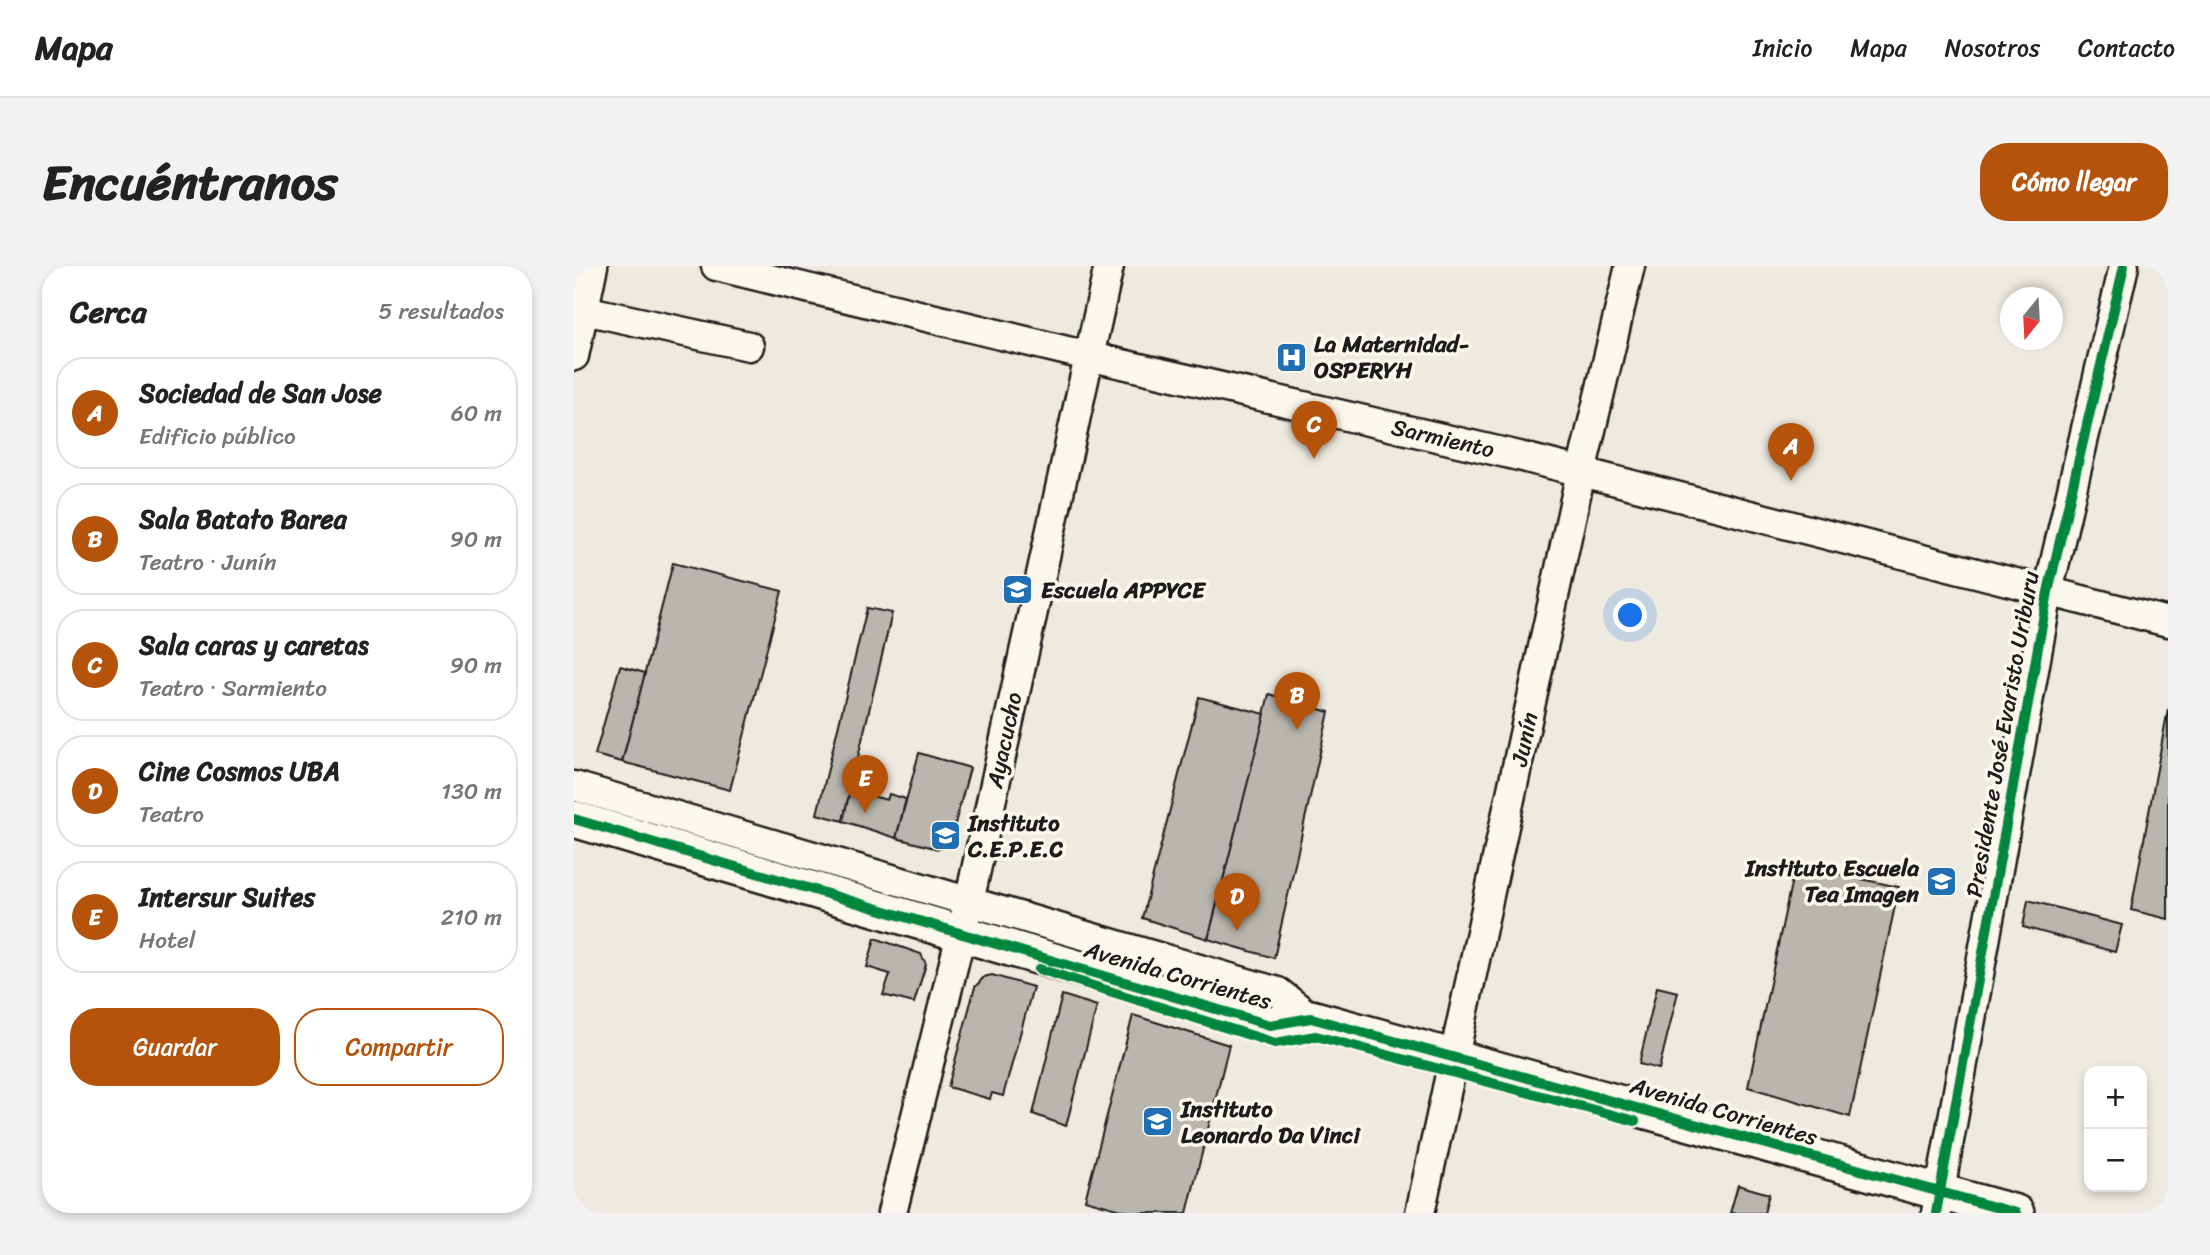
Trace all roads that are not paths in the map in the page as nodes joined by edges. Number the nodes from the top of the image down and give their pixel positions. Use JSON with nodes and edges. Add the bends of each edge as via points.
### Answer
{"nodes":[{"id":1,"x":593,"y":266,"type":"edge"},
{"id":2,"x":716,"y":266,"type":"edge"},
{"id":3,"x":1109,"y":266,"type":"edge"},
{"id":4,"x":1630,"y":266,"type":"edge"},
{"id":5,"x":2124,"y":266,"type":"edge"},
{"id":6,"x":584,"y":310,"type":"junction"},
{"id":7,"x":749,"y":346,"type":"dead end"},
{"id":8,"x":574,"y":356,"type":"edge"},
{"id":9,"x":1088,"y":356,"type":"junction"},
{"id":10,"x":1581,"y":472,"type":"junction"},
{"id":11,"x":2048,"y":592,"type":"junction"},
{"id":12,"x":2168,"y":622,"type":"edge"},
{"id":13,"x":574,"y":786,"type":"edge"},
{"id":14,"x":574,"y":819,"type":"edge"},
{"id":15,"x":964,"y":918,"type":"junction"},
{"id":16,"x":1455,"y":1057,"type":"junction"},
{"id":17,"x":1939,"y":1203,"type":"edge"},
{"id":18,"x":892,"y":1213,"type":"edge"},
{"id":19,"x":1420,"y":1213,"type":"edge"},
{"id":20,"x":2016,"y":1213,"type":"edge"}],
"edges":[{"from":1,"to":6,"type":"street"},
{"from":2,"to":9,"type":"street","name":"Sarmiento"},
{"from":3,"to":9,"type":"street","name":"Ayacucho"},
{"from":4,"to":10,"type":"street","name":"Junín"},
{"from":5,"to":11,"type":"street","name":"Presidente José Evaristo Uriburu"},
{"from":6,"to":7,"type":"street"},
{"from":6,"to":8,"type":"street"},
{"from":9,"to":10,"type":"street","name":"Sarmiento"},
{"from":9,"to":15,"type":"street","name":"Ayacucho"},
{"from":10,"to":11,"type":"street","name":"Sarmiento"},
{"from":10,"to":16,"type":"street","name":"Junín"},
{"from":11,"to":12,"type":"street","name":"Sarmiento"},
{"from":11,"to":17,"type":"street","name":"Presidente José Evaristo Uriburu"},
{"from":13,"to":15,"type":"street","name":"Avenida Corrientes"},
{"from":14,"to":15,"type":"main road","name":"Avenida Corrientes"},
{"from":15,"to":16,"type":"main road","name":"Avenida Corrientes","via":[[1270,1025],[1311,1018]]},
{"from":15,"to":18,"type":"street","name":"Ayacucho"},
{"from":16,"to":17,"type":"main road","name":"Avenida Corrientes","via":[[1754,1142]]},
{"from":16,"to":19,"type":"street","name":"Junín"},
{"from":17,"to":20,"type":"main road","name":"Avenida Corrientes"}]}
